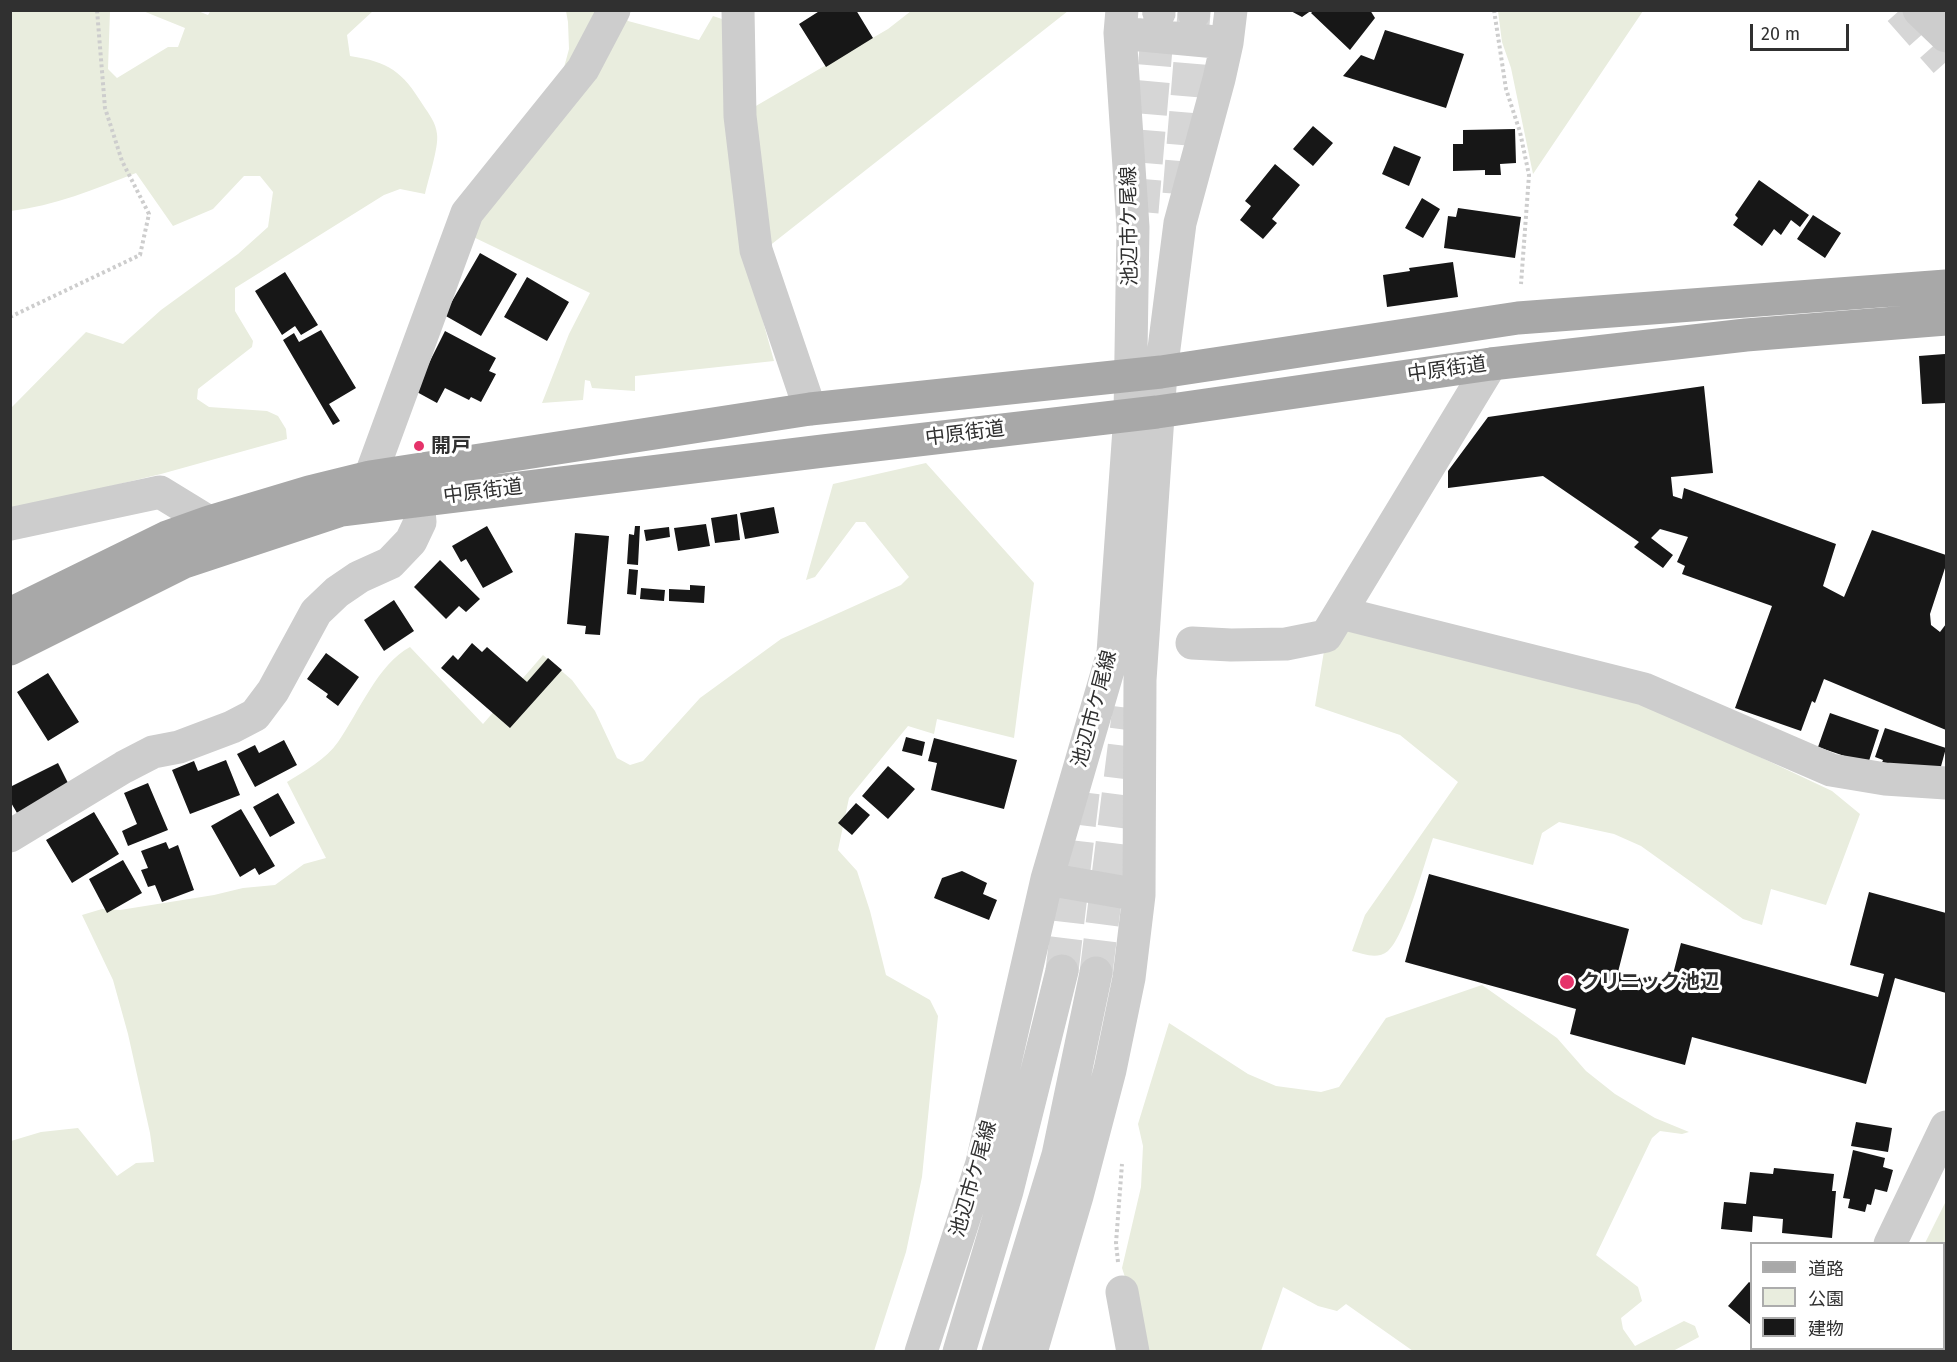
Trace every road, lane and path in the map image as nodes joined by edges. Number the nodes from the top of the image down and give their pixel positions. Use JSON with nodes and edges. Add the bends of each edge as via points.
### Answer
{"nodes":[{"id":1,"x":97,"y":10,"type":"edge"},
{"id":2,"x":614,"y":10,"type":"edge"},
{"id":3,"x":738,"y":10,"type":"edge"},
{"id":4,"x":1231,"y":10,"type":"edge"},
{"id":5,"x":1494,"y":10,"type":"edge"},
{"id":6,"x":1919,"y":10,"type":"edge"},
{"id":7,"x":1121,"y":22,"type":"edge"},
{"id":8,"x":1947,"y":36,"type":"edge"},
{"id":9,"x":1227,"y":43,"type":"junction"},
{"id":10,"x":1947,"y":286,"type":"edge"},
{"id":11,"x":10,"y":317,"type":"edge"},
{"id":12,"x":1518,"y":318,"type":"junction"},
{"id":13,"x":1947,"y":319,"type":"edge"},
{"id":14,"x":1491,"y":364,"type":"junction"},
{"id":15,"x":1146,"y":373,"type":"junction"},
{"id":16,"x":810,"y":409,"type":"junction"},
{"id":17,"x":1143,"y":414,"type":"junction"},
{"id":18,"x":370,"y":477,"type":"junction"},
{"id":19,"x":418,"y":500,"type":"junction"},
{"id":20,"x":209,"y":522,"type":"junction"},
{"id":21,"x":10,"y":524,"type":"edge"},
{"id":22,"x":1341,"y":613,"type":"junction"},
{"id":23,"x":10,"y":614,"type":"edge"},
{"id":24,"x":1192,"y":643,"type":"dead end"},
{"id":25,"x":10,"y":649,"type":"edge"},
{"id":26,"x":1947,"y":783,"type":"edge"},
{"id":27,"x":10,"y":836,"type":"edge"},
{"id":28,"x":1047,"y":879,"type":"junction"},
{"id":29,"x":1139,"y":896,"type":"junction"},
{"id":30,"x":1062,"y":971,"type":"tunnel mouth"},
{"id":31,"x":1096,"y":973,"type":"tunnel mouth"},
{"id":32,"x":1947,"y":1127,"type":"edge"},
{"id":33,"x":1122,"y":1174,"type":"dead end"},
{"id":34,"x":1891,"y":1242,"type":"edge"},
{"id":35,"x":1122,"y":1292,"type":"joint"},
{"id":36,"x":921,"y":1352,"type":"edge"},
{"id":37,"x":959,"y":1352,"type":"edge"},
{"id":38,"x":998,"y":1352,"type":"edge"},
{"id":39,"x":1031,"y":1352,"type":"edge"},
{"id":40,"x":1133,"y":1352,"type":"edge"}],
"edges":[{"from":1,"to":11,"type":"path","via":[[105,108],[122,161],[149,214],[140,255]]},
{"from":2,"to":18,"type":"street","via":[[583,69],[467,213]]},
{"from":3,"to":16,"type":"street","via":[[740,116],[756,250]]},
{"from":4,"to":9,"type":"street","name":"池辺市ケ尾線"},
{"from":5,"to":12,"type":"path","via":[[1506,89],[1529,175]]},
{"from":6,"to":8,"type":"street"},
{"from":7,"to":9,"type":"street"},
{"from":7,"to":15,"type":"street","name":"池辺市ケ尾線"},
{"from":9,"to":15,"type":"street","name":"池辺市ケ尾線"},
{"from":10,"to":12,"type":"main road","name":"中原街道"},
{"from":12,"to":15,"type":"main road","name":"中原街道"},
{"from":13,"to":14,"type":"main road","name":"中原街道","via":[[1746,335]]},
{"from":14,"to":17,"type":"main road","name":"中原街道"},
{"from":14,"to":22,"type":"street"},
{"from":15,"to":16,"type":"main road","name":"中原街道"},
{"from":15,"to":17,"type":"street","name":"池辺市ケ尾線"},
{"from":16,"to":18,"type":"main road","name":"中原街道"},
{"from":17,"to":19,"type":"main road","name":"中原街道"},
{"from":17,"to":28,"type":"street","name":"池辺市ケ尾線","via":[[1113,653]]},
{"from":17,"to":29,"type":"street","name":"池辺市ケ尾線"},
{"from":18,"to":20,"type":"main road","name":"中原街道"},
{"from":19,"to":25,"type":"main road","name":"中原街道","via":[[341,510],[184,562]]},
{"from":19,"to":27,"type":"street","via":[[420,522],[411,541],[390,563],[336,592],[316,612],[273,691],[255,715],[179,747],[153,752]]},
{"from":20,"to":21,"type":"street","via":[[160,492]]},
{"from":20,"to":23,"type":"main road","name":"中原街道","via":[[167,537]]},
{"from":22,"to":24,"type":"street","via":[[1326,636],[1286,644]]},
{"from":22,"to":26,"type":"street","via":[[1644,689],[1832,770]]},
{"from":28,"to":29,"type":"street"},
{"from":28,"to":36,"type":"street","name":"池辺市ケ尾線","via":[[982,1163]]},
{"from":29,"to":39,"type":"street","name":"池辺市ケ尾線","via":[[1129,978],[1110,1070]]},
{"from":30,"to":37,"type":"street","name":"池辺市ケ尾線","via":[[1007,1191]]},
{"from":31,"to":38,"type":"street","via":[[1058,1155]]},
{"from":32,"to":34,"type":"street"},
{"from":33,"to":35,"type":"path","via":[[1116,1243]]},
{"from":35,"to":40,"type":"street"}]}
